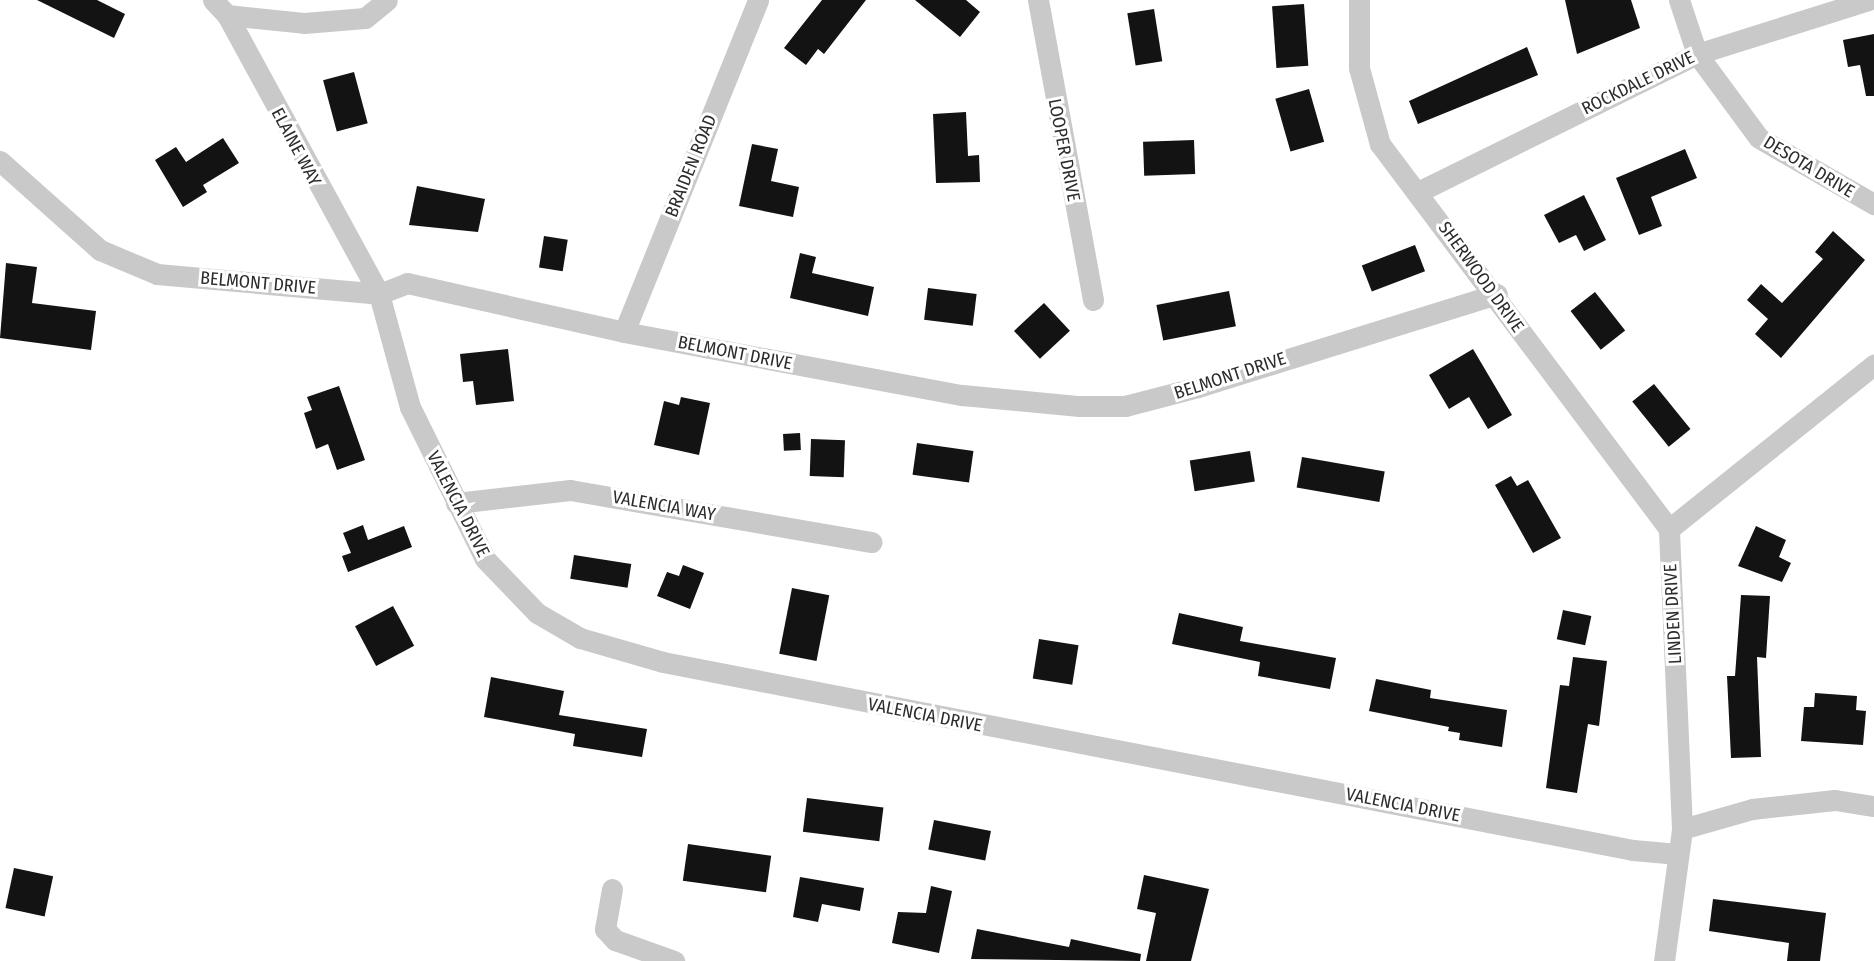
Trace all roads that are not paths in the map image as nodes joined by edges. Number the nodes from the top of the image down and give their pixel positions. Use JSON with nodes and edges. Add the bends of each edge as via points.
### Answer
{"nodes":[{"id":1,"x":387,"y":0,"type":"edge"},
{"id":2,"x":758,"y":0,"type":"edge"},
{"id":3,"x":1038,"y":0,"type":"edge"},
{"id":4,"x":1359,"y":0,"type":"edge"},
{"id":5,"x":1679,"y":0,"type":"edge"},
{"id":6,"x":1868,"y":0,"type":"edge"},
{"id":7,"x":220,"y":8,"type":"edge"},
{"id":8,"x":1697,"y":54,"type":"junction"},
{"id":9,"x":0,"y":161,"type":"edge"},
{"id":10,"x":1418,"y":192,"type":"junction"},
{"id":11,"x":1874,"y":204,"type":"edge"},
{"id":12,"x":379,"y":294,"type":"junction"},
{"id":13,"x":1497,"y":294,"type":"junction"},
{"id":14,"x":1093,"y":300,"type":"dead end"},
{"id":15,"x":624,"y":332,"type":"junction"},
{"id":16,"x":1874,"y":365,"type":"edge"},
{"id":17,"x":456,"y":503,"type":"junction"},
{"id":18,"x":1669,"y":529,"type":"junction"},
{"id":19,"x":872,"y":542,"type":"dead end"},
{"id":20,"x":1874,"y":806,"type":"edge"},
{"id":21,"x":1682,"y":829,"type":"junction"},
{"id":22,"x":1678,"y":854,"type":"junction"},
{"id":23,"x":612,"y":889,"type":"dead end"},
{"id":24,"x":674,"y":961,"type":"edge"},
{"id":25,"x":1664,"y":961,"type":"edge"}],
"edges":[{"from":1,"to":7,"type":"street","via":[[365,18],[304,23]]},
{"from":2,"to":15,"type":"street","name":"BRAIDEN ROAD"},
{"from":3,"to":14,"type":"street","name":"LOOPER DRIVE"},
{"from":4,"to":10,"type":"street","name":"SHERWOOD DRIVE","via":[[1359,68],[1380,144]]},
{"from":5,"to":8,"type":"street","name":"DESOTA DRIVE"},
{"from":6,"to":8,"type":"street","name":"ROCKDALE DRIVE"},
{"from":7,"to":12,"type":"street","name":"ELAINE WAY"},
{"from":8,"to":10,"type":"street","name":"ROCKDALE DRIVE"},
{"from":8,"to":11,"type":"street","name":"DESOTA DRIVE","via":[[1759,138]]},
{"from":9,"to":12,"type":"street","name":"BELMONT DRIVE","via":[[100,250],[157,274]]},
{"from":10,"to":13,"type":"street","name":"SHERWOOD DRIVE"},
{"from":12,"to":15,"type":"street","name":"BELMONT DRIVE","via":[[408,284]]},
{"from":12,"to":17,"type":"street","name":"VALENCIA DRIVE","via":[[410,407]]},
{"from":13,"to":15,"type":"street","name":"BELMONT DRIVE","via":[[1125,406],[962,395]]},
{"from":13,"to":18,"type":"street","name":"SHERWOOD DRIVE","via":[[1530,347]]},
{"from":16,"to":18,"type":"street"},
{"from":17,"to":19,"type":"street","name":"VALENCIA WAY","via":[[570,490]]},
{"from":17,"to":22,"type":"street","name":"VALENCIA DRIVE","via":[[485,559],[537,613],[580,638],[663,662],[1633,850]]},
{"from":18,"to":21,"type":"street","name":"LINDEN DRIVE"},
{"from":20,"to":21,"type":"street","via":[[1834,800],[1752,809]]},
{"from":21,"to":22,"type":"street","name":"LINDEN DRIVE"},
{"from":22,"to":25,"type":"street","name":"LINDEN DRIVE"},
{"from":23,"to":24,"type":"street","via":[[605,929],[615,940]]}]}
